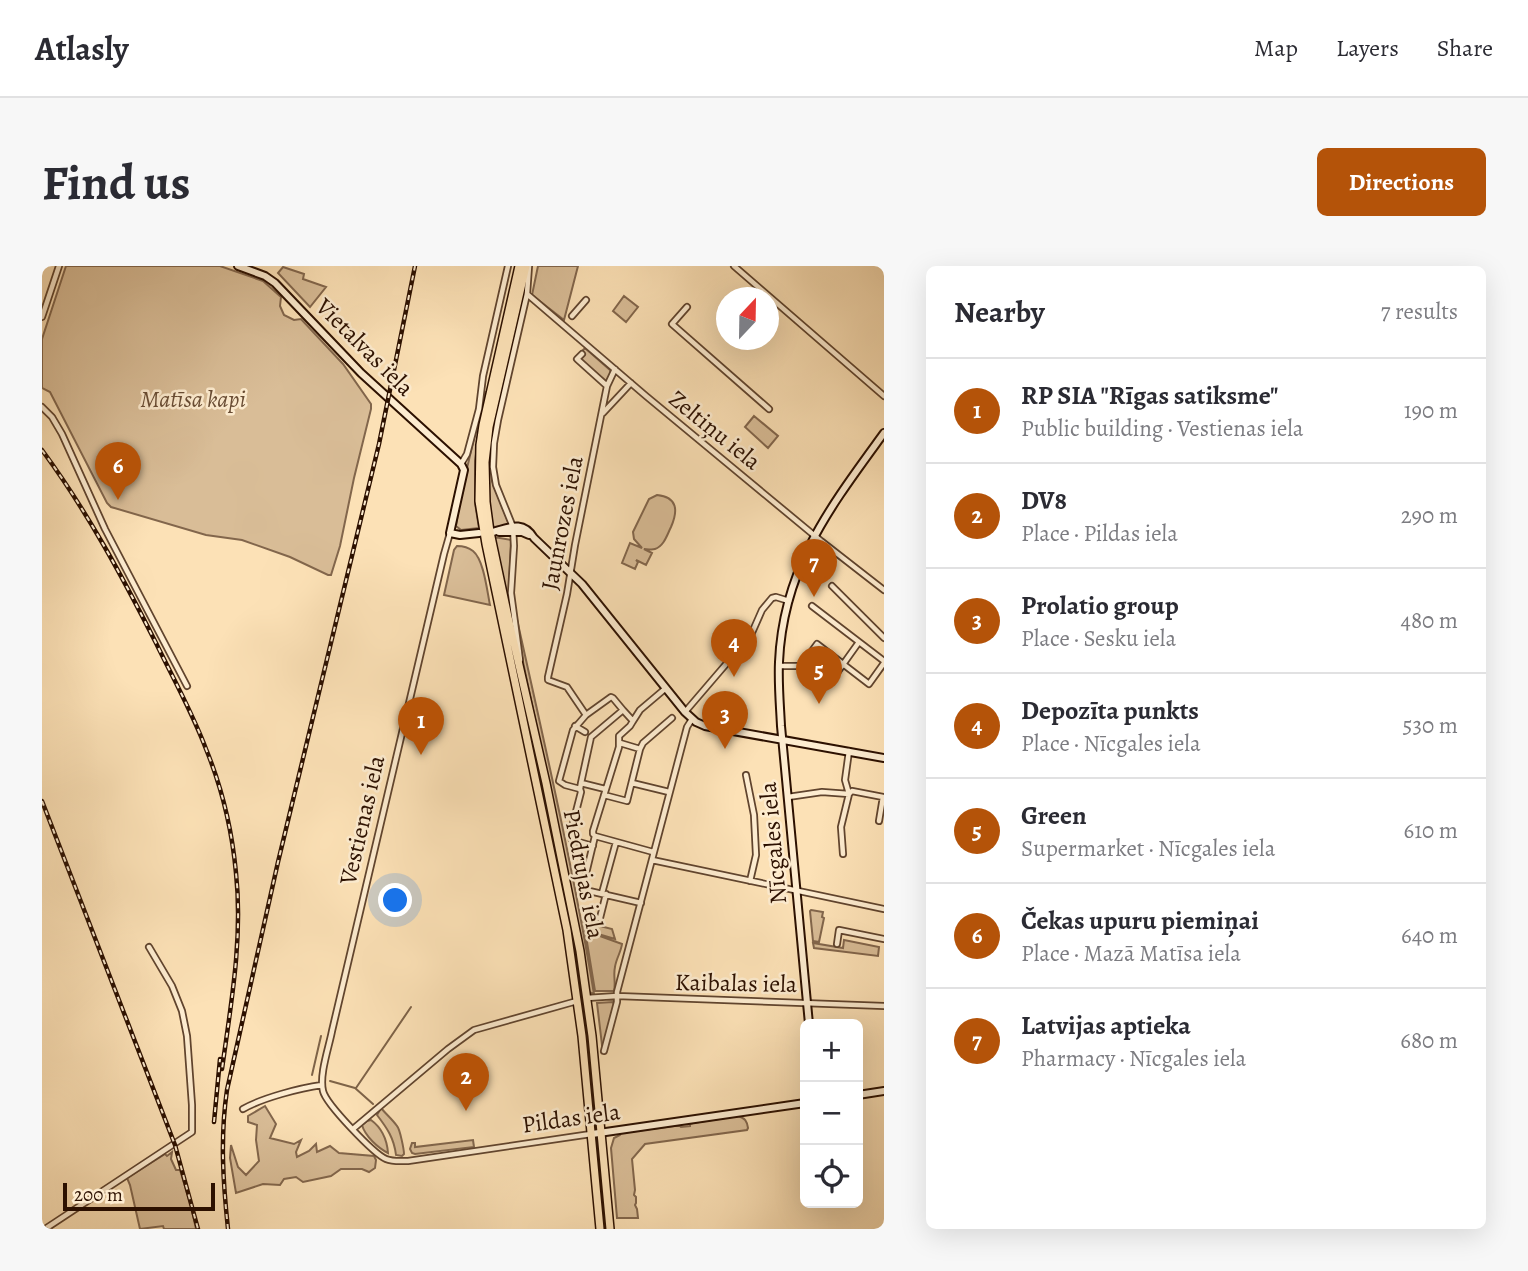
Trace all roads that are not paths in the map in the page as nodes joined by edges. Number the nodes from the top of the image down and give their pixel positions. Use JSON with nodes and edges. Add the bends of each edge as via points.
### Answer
{"nodes":[{"id":1,"x":59,"y":266,"type":"edge"},
{"id":2,"x":238,"y":266,"type":"edge"},
{"id":3,"x":508,"y":266,"type":"edge"},
{"id":4,"x":519,"y":266,"type":"edge"},
{"id":5,"x":528,"y":266,"type":"edge"},
{"id":6,"x":734,"y":266,"type":"edge"},
{"id":7,"x":527,"y":294,"type":"junction"},
{"id":8,"x":586,"y":300,"type":"dead end"},
{"id":9,"x":687,"y":307,"type":"dead end"},
{"id":10,"x":499,"y":308,"type":"junction"},
{"id":11,"x":572,"y":316,"type":"dead end"},
{"id":12,"x":42,"y":317,"type":"edge"},
{"id":13,"x":503,"y":333,"type":"junction"},
{"id":14,"x":582,"y":354,"type":"dead end"},
{"id":15,"x":615,"y":369,"type":"junction"},
{"id":16,"x":631,"y":383,"type":"junction"},
{"id":17,"x":607,"y":386,"type":"junction"},
{"id":18,"x":884,"y":396,"type":"edge"},
{"id":19,"x":42,"y":407,"type":"edge"},
{"id":20,"x":769,"y":410,"type":"dead end"},
{"id":21,"x":602,"y":414,"type":"junction"},
{"id":22,"x":884,"y":433,"type":"edge"},
{"id":23,"x":461,"y":464,"type":"junction"},
{"id":24,"x":513,"y":530,"type":"junction"},
{"id":25,"x":450,"y":533,"type":"junction"},
{"id":26,"x":484,"y":533,"type":"junction"},
{"id":27,"x":815,"y":535,"type":"junction"},
{"id":28,"x":570,"y":573,"type":"junction"},
{"id":29,"x":832,"y":586,"type":"dead end"},
{"id":30,"x":884,"y":590,"type":"edge"},
{"id":31,"x":789,"y":601,"type":"junction"},
{"id":32,"x":812,"y":607,"type":"dead end"},
{"id":33,"x":884,"y":638,"type":"edge"},
{"id":34,"x":859,"y":642,"type":"junction"},
{"id":35,"x":884,"y":662,"type":"edge"},
{"id":36,"x":843,"y":664,"type":"junction"},
{"id":37,"x":779,"y":666,"type":"junction"},
{"id":38,"x":802,"y":666,"type":"junction"},
{"id":39,"x":521,"y":671,"type":"junction"},
{"id":40,"x":187,"y":686,"type":"dead end"},
{"id":41,"x":666,"y":688,"type":"junction"},
{"id":42,"x":623,"y":710,"type":"junction"},
{"id":43,"x":685,"y":712,"type":"junction"},
{"id":44,"x":586,"y":715,"type":"junction"},
{"id":45,"x":672,"y":718,"type":"dead end"},
{"id":46,"x":692,"y":719,"type":"junction"},
{"id":47,"x":633,"y":721,"type":"junction"},
{"id":48,"x":575,"y":726,"type":"junction"},
{"id":49,"x":588,"y":735,"type":"junction"},
{"id":50,"x":783,"y":740,"type":"junction"},
{"id":51,"x":620,"y":743,"type":"junction"},
{"id":52,"x":640,"y":750,"type":"junction"},
{"id":53,"x":849,"y":751,"type":"junction"},
{"id":54,"x":884,"y":758,"type":"edge"},
{"id":55,"x":746,"y":775,"type":"dead end"},
{"id":56,"x":632,"y":783,"type":"junction"},
{"id":57,"x":580,"y":786,"type":"junction"},
{"id":58,"x":605,"y":792,"type":"junction"},
{"id":59,"x":669,"y":792,"type":"junction"},
{"id":60,"x":849,"y":794,"type":"junction"},
{"id":61,"x":788,"y":797,"type":"junction"},
{"id":62,"x":878,"y":821,"type":"dead end"},
{"id":63,"x":595,"y":836,"type":"junction"},
{"id":64,"x":616,"y":842,"type":"junction"},
{"id":65,"x":593,"y":846,"type":"junction"},
{"id":66,"x":653,"y":852,"type":"junction"},
{"id":67,"x":843,"y":854,"type":"dead end"},
{"id":68,"x":652,"y":860,"type":"junction"},
{"id":69,"x":750,"y":881,"type":"junction"},
{"id":70,"x":797,"y":890,"type":"junction"},
{"id":71,"x":604,"y":894,"type":"junction"},
{"id":72,"x":641,"y":904,"type":"junction"},
{"id":73,"x":884,"y":909,"type":"edge"},
{"id":74,"x":594,"y":918,"type":"dead end"},
{"id":75,"x":884,"y":939,"type":"edge"},
{"id":76,"x":837,"y":944,"type":"dead end"},
{"id":77,"x":149,"y":947,"type":"dead end"},
{"id":78,"x":617,"y":996,"type":"junction"},
{"id":79,"x":587,"y":998,"type":"junction"},
{"id":80,"x":578,"y":1001,"type":"junction"},
{"id":81,"x":807,"y":1002,"type":"junction"},
{"id":82,"x":884,"y":1006,"type":"edge"},
{"id":83,"x":809,"y":1019,"type":"edge"},
{"id":84,"x":604,"y":1051,"type":"dead end"},
{"id":85,"x":322,"y":1085,"type":"junction"},
{"id":86,"x":884,"y":1091,"type":"edge"},
{"id":87,"x":863,"y":1094,"type":"edge"},
{"id":88,"x":800,"y":1104,"type":"edge"},
{"id":89,"x":243,"y":1109,"type":"dead end"},
{"id":90,"x":354,"y":1129,"type":"junction"},
{"id":91,"x":601,"y":1133,"type":"junction"},
{"id":92,"x":592,"y":1134,"type":"junction"},
{"id":93,"x":46,"y":1229,"type":"edge"},
{"id":94,"x":600,"y":1229,"type":"edge"},
{"id":95,"x":610,"y":1229,"type":"edge"}],
"edges":[{"from":1,"to":12,"type":"street"},
{"from":2,"to":23,"type":"street","name":"Vietalvas iela","via":[[275,283],[360,373]]},
{"from":3,"to":10,"type":"street","name":"Vestienas iela"},
{"from":4,"to":13,"type":"main road","name":"Vestienas iela"},
{"from":5,"to":7,"type":"street"},
{"from":5,"to":26,"type":"main road","via":[[489,427]]},
{"from":6,"to":18,"type":"street"},
{"from":7,"to":15,"type":"street","name":"Zeltiņu iela"},
{"from":7,"to":24,"type":"street","via":[[494,443],[494,477]]},
{"from":8,"to":11,"type":"street"},
{"from":9,"to":20,"type":"street","via":[[673,324]]},
{"from":10,"to":13,"type":"street","name":"Vestienas iela"},
{"from":10,"to":23,"type":"street","name":"Vestienas iela","via":[[479,409]]},
{"from":13,"to":26,"type":"main road","name":"Vestienas iela","via":[[480,445],[479,501]]},
{"from":14,"to":17,"type":"street","via":[[577,359]]},
{"from":15,"to":16,"type":"street","name":"Zeltiņu iela"},
{"from":15,"to":17,"type":"street","name":"Jaunrozes iela"},
{"from":16,"to":21,"type":"street"},
{"from":16,"to":27,"type":"street","name":"Zeltiņu iela"},
{"from":17,"to":21,"type":"street","name":"Jaunrozes iela"},
{"from":19,"to":40,"type":"street","via":[[62,434]]},
{"from":21,"to":28,"type":"street","name":"Jaunrozes iela"},
{"from":22,"to":27,"type":"street","name":"Nīcgales iela"},
{"from":23,"to":25,"type":"street","name":"Vestienas iela","via":[[464,470]]},
{"from":24,"to":28,"type":"street","via":[[528,530]]},
{"from":24,"to":39,"type":"street","via":[[511,593]]},
{"from":25,"to":26,"type":"street"},
{"from":25,"to":85,"type":"street","name":"Vestienas iela"},
{"from":26,"to":39,"type":"main road","name":"Piedrujas iela"},
{"from":26,"to":80,"type":"main road","name":"Piedrujas iela"},
{"from":27,"to":30,"type":"street","name":"Zeltiņu iela"},
{"from":27,"to":31,"type":"street","name":"Nīcgales iela"},
{"from":28,"to":41,"type":"street"},
{"from":28,"to":44,"type":"street","name":"Jaunrozes iela","via":[[548,680],[567,687]]},
{"from":29,"to":33,"type":"street"},
{"from":31,"to":37,"type":"street","name":"Nīcgales iela"},
{"from":31,"to":43,"type":"street","via":[[772,598],[751,635]]},
{"from":32,"to":34,"type":"street"},
{"from":34,"to":35,"type":"street"},
{"from":34,"to":36,"type":"street"},
{"from":35,"to":36,"type":"street","via":[[869,684]]},
{"from":36,"to":38,"type":"street","via":[[829,684]]},
{"from":36,"to":38,"type":"street","via":[[817,644]]},
{"from":37,"to":38,"type":"street"},
{"from":37,"to":50,"type":"street","name":"Nīcgales iela"},
{"from":39,"to":79,"type":"main road","name":"Piedrujas iela","via":[[574,913]]},
{"from":41,"to":43,"type":"street"},
{"from":41,"to":47,"type":"street"},
{"from":42,"to":44,"type":"street","via":[[611,697]]},
{"from":42,"to":47,"type":"street"},
{"from":42,"to":49,"type":"street"},
{"from":43,"to":46,"type":"street"},
{"from":44,"to":48,"type":"street"},
{"from":45,"to":52,"type":"street"},
{"from":46,"to":50,"type":"street","via":[[705,726]]},
{"from":46,"to":59,"type":"street"},
{"from":47,"to":51,"type":"street","via":[[619,736]]},
{"from":48,"to":49,"type":"street"},
{"from":48,"to":57,"type":"street","via":[[559,781]]},
{"from":49,"to":57,"type":"street"},
{"from":50,"to":53,"type":"street"},
{"from":50,"to":61,"type":"street","name":"Nīcgales iela"},
{"from":51,"to":52,"type":"street"},
{"from":51,"to":58,"type":"street"},
{"from":52,"to":56,"type":"street"},
{"from":53,"to":54,"type":"street"},
{"from":53,"to":60,"type":"street","via":[[845,779]]},
{"from":55,"to":69,"type":"street","via":[[756,855]]},
{"from":56,"to":58,"type":"street","via":[[627,801]]},
{"from":56,"to":59,"type":"street"},
{"from":57,"to":58,"type":"street"},
{"from":57,"to":65,"type":"street","via":[[570,835],[572,840]]},
{"from":58,"to":63,"type":"street"},
{"from":59,"to":66,"type":"street"},
{"from":60,"to":61,"type":"street"},
{"from":60,"to":62,"type":"street","via":[[883,797]]},
{"from":60,"to":67,"type":"street","via":[[841,827]]},
{"from":61,"to":70,"type":"street","name":"Nīcgales iela"},
{"from":63,"to":64,"type":"street"},
{"from":63,"to":65,"type":"street"},
{"from":64,"to":66,"type":"street"},
{"from":64,"to":71,"type":"street"},
{"from":65,"to":71,"type":"street","via":[[583,888]]},
{"from":66,"to":68,"type":"street"},
{"from":68,"to":69,"type":"street"},
{"from":68,"to":72,"type":"street"},
{"from":69,"to":70,"type":"street"},
{"from":70,"to":73,"type":"street"},
{"from":70,"to":81,"type":"street","name":"Nīcgales iela"},
{"from":71,"to":72,"type":"street"},
{"from":71,"to":74,"type":"street","via":[[600,918]]},
{"from":72,"to":78,"type":"street"},
{"from":75,"to":76,"type":"street","via":[[839,930]]},
{"from":77,"to":93,"type":"street","via":[[182,1011],[192,1132]]},
{"from":78,"to":79,"type":"street","name":"Kaibalas iela"},
{"from":78,"to":81,"type":"street","name":"Kaibalas iela"},
{"from":78,"to":84,"type":"street"},
{"from":79,"to":91,"type":"main road","name":"Piedrujas iela"},
{"from":80,"to":90,"type":"street","via":[[474,1030]]},
{"from":80,"to":92,"type":"main road","name":"Piedrujas iela"},
{"from":81,"to":82,"type":"street","name":"Kaibalas iela"},
{"from":81,"to":83,"type":"street","name":"Nīcgales iela"},
{"from":85,"to":89,"type":"street"},
{"from":85,"to":90,"type":"street","via":[[329,1102]]},
{"from":86,"to":87,"type":"street"},
{"from":88,"to":91,"type":"street","name":"Pildas iela"},
{"from":90,"to":92,"type":"street","name":"Pildas iela","via":[[377,1153],[394,1161]]},
{"from":91,"to":92,"type":"street","name":"Pildas iela"},
{"from":91,"to":95,"type":"main road","name":"Piedrujas iela"},
{"from":92,"to":94,"type":"main road","name":"Piedrujas iela"}]}
